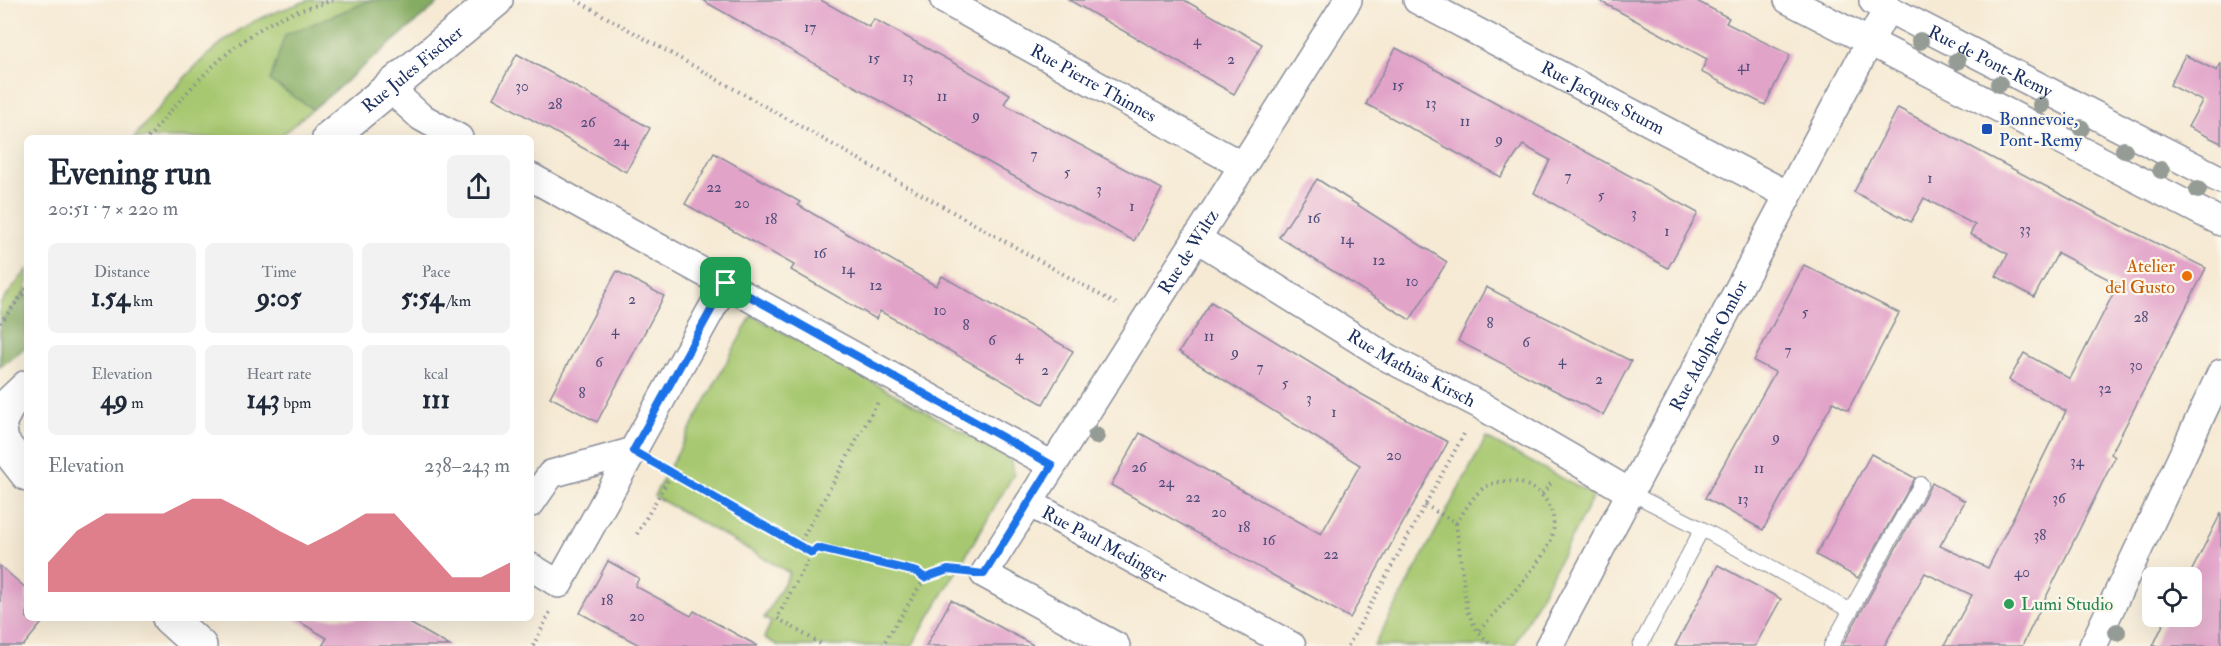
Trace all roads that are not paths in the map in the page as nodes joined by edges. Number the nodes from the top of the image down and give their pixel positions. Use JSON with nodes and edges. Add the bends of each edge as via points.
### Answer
{"nodes":[{"id":1,"x":496,"y":0,"type":"edge"},
{"id":2,"x":944,"y":0,"type":"edge"},
{"id":3,"x":1348,"y":0,"type":"edge"},
{"id":4,"x":1417,"y":0,"type":"edge"},
{"id":5,"x":1788,"y":0,"type":"edge"},
{"id":6,"x":1879,"y":4,"type":"edge"},
{"id":7,"x":1869,"y":43,"type":"junction"},
{"id":8,"x":389,"y":88,"type":"junction"},
{"id":9,"x":333,"y":135,"type":"edge"},
{"id":10,"x":454,"y":135,"type":"edge"},
{"id":11,"x":1243,"y":166,"type":"junction"},
{"id":12,"x":534,"y":179,"type":"edge"},
{"id":13,"x":2221,"y":180,"type":"edge"},
{"id":14,"x":1788,"y":195,"type":"junction"},
{"id":15,"x":2221,"y":222,"type":"edge"},
{"id":16,"x":1196,"y":238,"type":"junction"},
{"id":17,"x":726,"y":283,"type":"junction"},
{"id":18,"x":2221,"y":373,"type":"edge"},
{"id":19,"x":24,"y":390,"type":"edge"},
{"id":20,"x":0,"y":422,"type":"edge"},
{"id":21,"x":0,"y":428,"type":"edge"},
{"id":22,"x":633,"y":451,"type":"junction"},
{"id":23,"x":1052,"y":465,"type":"junction"},
{"id":24,"x":24,"y":470,"type":"edge"},
{"id":25,"x":1921,"y":484,"type":"dead end"},
{"id":26,"x":1631,"y":493,"type":"junction"},
{"id":27,"x":534,"y":499,"type":"edge"},
{"id":28,"x":1029,"y":502,"type":"junction"},
{"id":29,"x":1702,"y":530,"type":"junction"},
{"id":30,"x":534,"y":569,"type":"edge"},
{"id":31,"x":1851,"y":611,"type":"junction"},
{"id":32,"x":172,"y":621,"type":"edge"},
{"id":33,"x":200,"y":646,"type":"edge"},
{"id":34,"x":1116,"y":646,"type":"edge"},
{"id":35,"x":1292,"y":646,"type":"edge"},
{"id":36,"x":1549,"y":646,"type":"edge"},
{"id":37,"x":1640,"y":646,"type":"edge"},
{"id":38,"x":1832,"y":646,"type":"edge"},
{"id":39,"x":2092,"y":646,"type":"edge"}],
"edges":[{"from":1,"to":8,"type":"street","name":"Rue Jules Fischer"},
{"from":2,"to":11,"type":"street","name":"Rue Pierre Thinnes"},
{"from":3,"to":11,"type":"street","name":"Rue de Wiltz"},
{"from":4,"to":14,"type":"street","name":"Rue Jacques Sturm"},
{"from":5,"to":7,"type":"street","name":"Rue de Pont-Remy"},
{"from":6,"to":7,"type":"street","name":"Rue de Pont-Remy"},
{"from":6,"to":13,"type":"street","name":"Rue de Pont-Remy"},
{"from":7,"to":14,"type":"street","name":"Rue Adolphe Omlor"},
{"from":7,"to":15,"type":"street","name":"Rue de Pont-Remy"},
{"from":8,"to":9,"type":"street","name":"Rue Jules Fischer"},
{"from":8,"to":10,"type":"street","via":[[421,117]]},
{"from":11,"to":16,"type":"street","name":"Rue de Wiltz"},
{"from":12,"to":17,"type":"street"},
{"from":14,"to":26,"type":"street","name":"Rue Adolphe Omlor"},
{"from":16,"to":23,"type":"street","name":"Rue de Wiltz"},
{"from":16,"to":26,"type":"street","name":"Rue Mathias Kirsch","via":[[1388,358],[1480,405]]},
{"from":17,"to":22,"type":"street"},
{"from":17,"to":23,"type":"street"},
{"from":18,"to":39,"type":"street"},
{"from":19,"to":20,"type":"street","via":[[9,404]]},
{"from":21,"to":24,"type":"street","via":[[2,442]]},
{"from":22,"to":27,"type":"street","via":[[551,474]]},
{"from":22,"to":30,"type":"street","via":[[559,584]]},
{"from":23,"to":28,"type":"street","name":"Rue de Wiltz"},
{"from":25,"to":31,"type":"lane"},
{"from":26,"to":29,"type":"lane"},
{"from":26,"to":36,"type":"street","name":"Rue Adolphe Omlor"},
{"from":28,"to":34,"type":"street","name":"Rue Paul Medinger","via":[[984,574]]},
{"from":28,"to":35,"type":"street","name":"Rue Paul Medinger"},
{"from":29,"to":31,"type":"lane"},
{"from":29,"to":37,"type":"lane"},
{"from":31,"to":38,"type":"lane"},
{"from":32,"to":33,"type":"street"}]}
